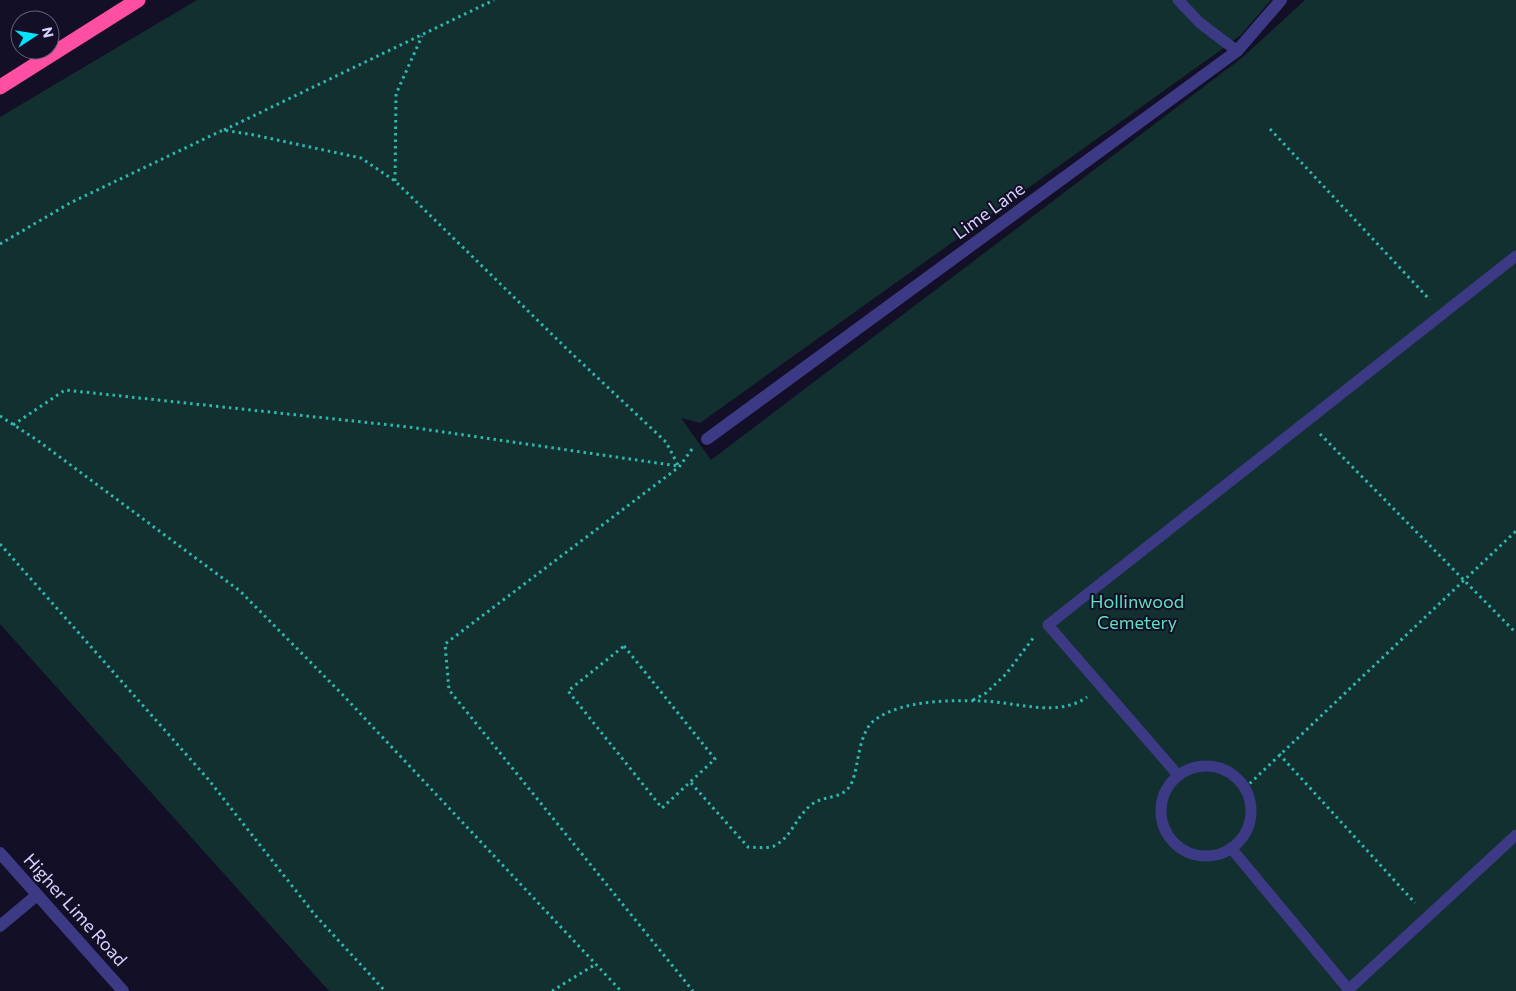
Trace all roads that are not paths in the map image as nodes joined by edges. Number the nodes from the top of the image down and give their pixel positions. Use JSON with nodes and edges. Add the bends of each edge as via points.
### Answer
{"nodes":[{"id":1,"x":138,"y":0,"type":"edge"},
{"id":2,"x":1178,"y":0,"type":"edge"},
{"id":3,"x":1281,"y":0,"type":"edge"},
{"id":4,"x":1237,"y":51,"type":"junction"},
{"id":5,"x":0,"y":87,"type":"edge"},
{"id":6,"x":1516,"y":256,"type":"edge"},
{"id":7,"x":707,"y":439,"type":"road end"},
{"id":8,"x":1178,"y":774,"type":"junction"},
{"id":9,"x":1516,"y":835,"type":"edge"},
{"id":10,"x":1231,"y":848,"type":"junction"},
{"id":11,"x":0,"y":853,"type":"edge"},
{"id":12,"x":37,"y":895,"type":"junction"},
{"id":13,"x":0,"y":926,"type":"edge"},
{"id":14,"x":1348,"y":990,"type":"edge"},
{"id":15,"x":123,"y":991,"type":"edge"}],
"edges":[{"from":1,"to":5,"type":"highway"},
{"from":2,"to":4,"type":"lane","via":[[1200,23]]},
{"from":3,"to":4,"type":"street","name":"Lime Lane"},
{"from":4,"to":7,"type":"street","name":"Lime Lane"},
{"from":6,"to":8,"type":"lane","via":[[1048,625]]},
{"from":8,"to":10,"type":"lane","via":[[1162,800],[1161,816],[1165,831],[1187,852],[1202,856]]},
{"from":8,"to":10,"type":"lane","via":[[1192,768],[1222,768],[1245,788],[1250,801],[1248,827]]},
{"from":9,"to":14,"type":"lane"},
{"from":10,"to":14,"type":"lane"},
{"from":11,"to":12,"type":"street","name":"Higher Lime Road"},
{"from":12,"to":13,"type":"street"},
{"from":12,"to":15,"type":"street","name":"Higher Lime Road"}]}
